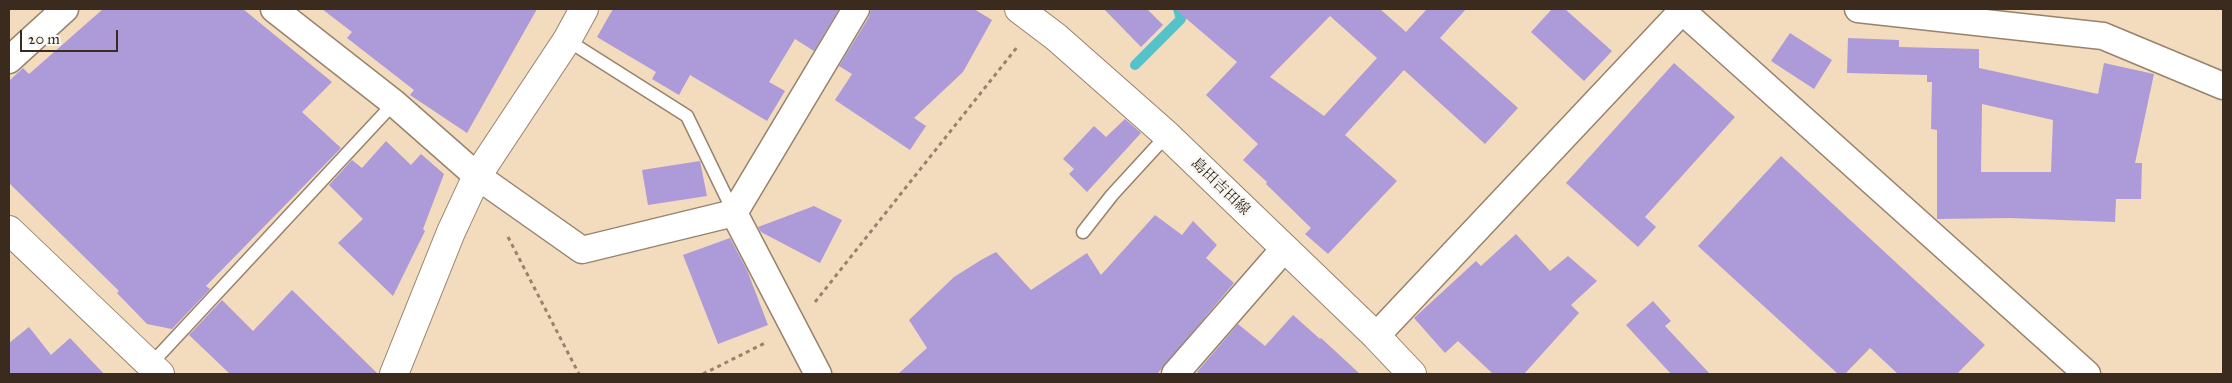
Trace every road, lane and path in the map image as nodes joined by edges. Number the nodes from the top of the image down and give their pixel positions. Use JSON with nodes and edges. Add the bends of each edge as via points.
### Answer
{"nodes":[{"id":1,"x":65,"y":9,"type":"edge"},
{"id":2,"x":274,"y":9,"type":"edge"},
{"id":3,"x":584,"y":9,"type":"edge"},
{"id":4,"x":856,"y":9,"type":"edge"},
{"id":5,"x":1858,"y":9,"type":"edge"},
{"id":6,"x":1681,"y":10,"type":"edge"},
{"id":7,"x":1026,"y":13,"type":"edge"},
{"id":8,"x":567,"y":40,"type":"junction"},
{"id":9,"x":11,"y":53,"type":"edge"},
{"id":10,"x":2223,"y":86,"type":"edge"},
{"id":11,"x":394,"y":104,"type":"junction"},
{"id":12,"x":1167,"y":135,"type":"junction"},
{"id":13,"x":477,"y":176,"type":"junction"},
{"id":14,"x":734,"y":213,"type":"junction"},
{"id":15,"x":504,"y":228,"type":"dead end"},
{"id":16,"x":9,"y":230,"type":"edge"},
{"id":17,"x":1083,"y":232,"type":"dead end"},
{"id":18,"x":1284,"y":249,"type":"junction"},
{"id":19,"x":794,"y":328,"type":"junction"},
{"id":20,"x":1376,"y":336,"type":"junction"},
{"id":21,"x":155,"y":370,"type":"edge"},
{"id":22,"x":394,"y":374,"type":"edge"},
{"id":23,"x":579,"y":374,"type":"edge"},
{"id":24,"x":703,"y":374,"type":"edge"},
{"id":25,"x":818,"y":374,"type":"edge"},
{"id":26,"x":1175,"y":374,"type":"edge"},
{"id":27,"x":1412,"y":374,"type":"edge"},
{"id":28,"x":2088,"y":374,"type":"edge"}],
"edges":[{"from":1,"to":9,"type":"street"},
{"from":2,"to":11,"type":"street"},
{"from":3,"to":8,"type":"street"},
{"from":4,"to":14,"type":"street"},
{"from":5,"to":10,"type":"street","via":[[2103,36]]},
{"from":6,"to":20,"type":"street"},
{"from":6,"to":28,"type":"street"},
{"from":7,"to":12,"type":"street","name":"島田吉田線"},
{"from":7,"to":19,"type":"path"},
{"from":8,"to":13,"type":"street"},
{"from":8,"to":14,"type":"lane","via":[[687,116]]},
{"from":11,"to":13,"type":"street"},
{"from":11,"to":21,"type":"lane"},
{"from":12,"to":17,"type":"lane"},
{"from":12,"to":18,"type":"street","name":"島田吉田線"},
{"from":13,"to":14,"type":"street","via":[[582,250]]},
{"from":13,"to":22,"type":"street"},
{"from":14,"to":19,"type":"street"},
{"from":15,"to":23,"type":"path"},
{"from":16,"to":21,"type":"street"},
{"from":18,"to":20,"type":"street","name":"島田吉田線"},
{"from":18,"to":26,"type":"street"},
{"from":19,"to":24,"type":"path"},
{"from":19,"to":25,"type":"street"},
{"from":20,"to":27,"type":"street","name":"島田吉田線"}]}
